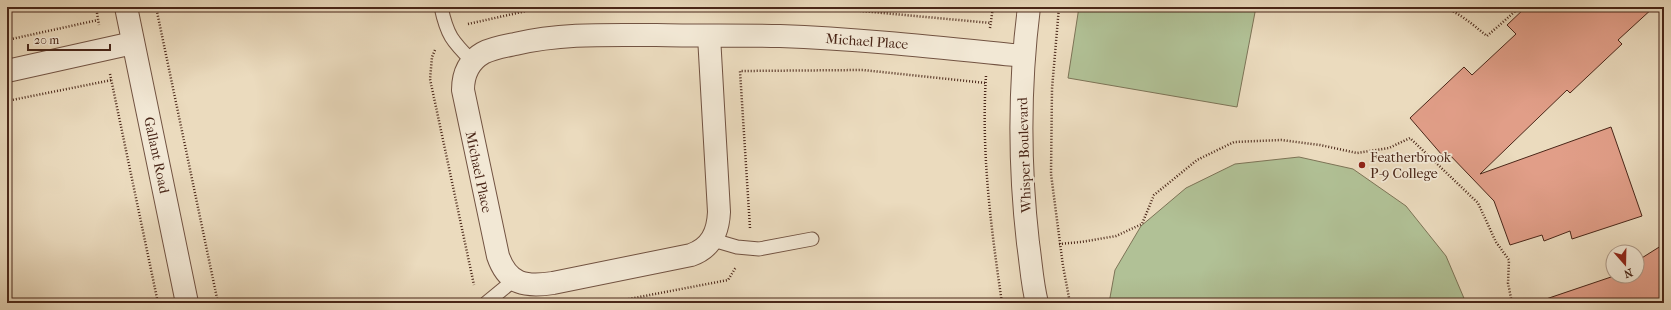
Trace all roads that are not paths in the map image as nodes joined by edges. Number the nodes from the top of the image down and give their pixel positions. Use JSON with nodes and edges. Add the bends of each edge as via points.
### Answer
{"nodes":[{"id":1,"x":126,"y":7,"type":"edge"},
{"id":2,"x":440,"y":7,"type":"edge"},
{"id":3,"x":1029,"y":7,"type":"edge"},
{"id":4,"x":709,"y":36,"type":"junction"},
{"id":5,"x":133,"y":44,"type":"junction"},
{"id":6,"x":1024,"y":56,"type":"junction"},
{"id":7,"x":472,"y":61,"type":"junction"},
{"id":8,"x":7,"y":71,"type":"edge"},
{"id":9,"x":812,"y":239,"type":"dead end"},
{"id":10,"x":713,"y":240,"type":"junction"},
{"id":11,"x":514,"y":280,"type":"junction"},
{"id":12,"x":187,"y":303,"type":"edge"},
{"id":13,"x":486,"y":303,"type":"edge"},
{"id":14,"x":1037,"y":303,"type":"edge"}],
"edges":[{"from":1,"to":5,"type":"street","name":"Gallant Road"},
{"from":2,"to":7,"type":"lane","via":[[448,34]]},
{"from":3,"to":6,"type":"street","name":"Whisper Boulevard"},
{"from":4,"to":6,"type":"street","name":"Michael Place","via":[[884,42]]},
{"from":4,"to":7,"type":"street","name":"Michael Place","via":[[553,37],[500,47]]},
{"from":4,"to":10,"type":"street","via":[[719,212],[719,222]]},
{"from":5,"to":8,"type":"street"},
{"from":5,"to":12,"type":"street","name":"Gallant Road"},
{"from":6,"to":14,"type":"street","name":"Whisper Boulevard","via":[[1021,128],[1023,201]]},
{"from":7,"to":11,"type":"street","name":"Michael Place","via":[[463,81],[466,107],[498,256],[501,265]]},
{"from":9,"to":10,"type":"lane","via":[[769,248],[748,249]]},
{"from":10,"to":11,"type":"street","via":[[691,255],[561,282],[536,286]]},
{"from":11,"to":13,"type":"lane"}]}
